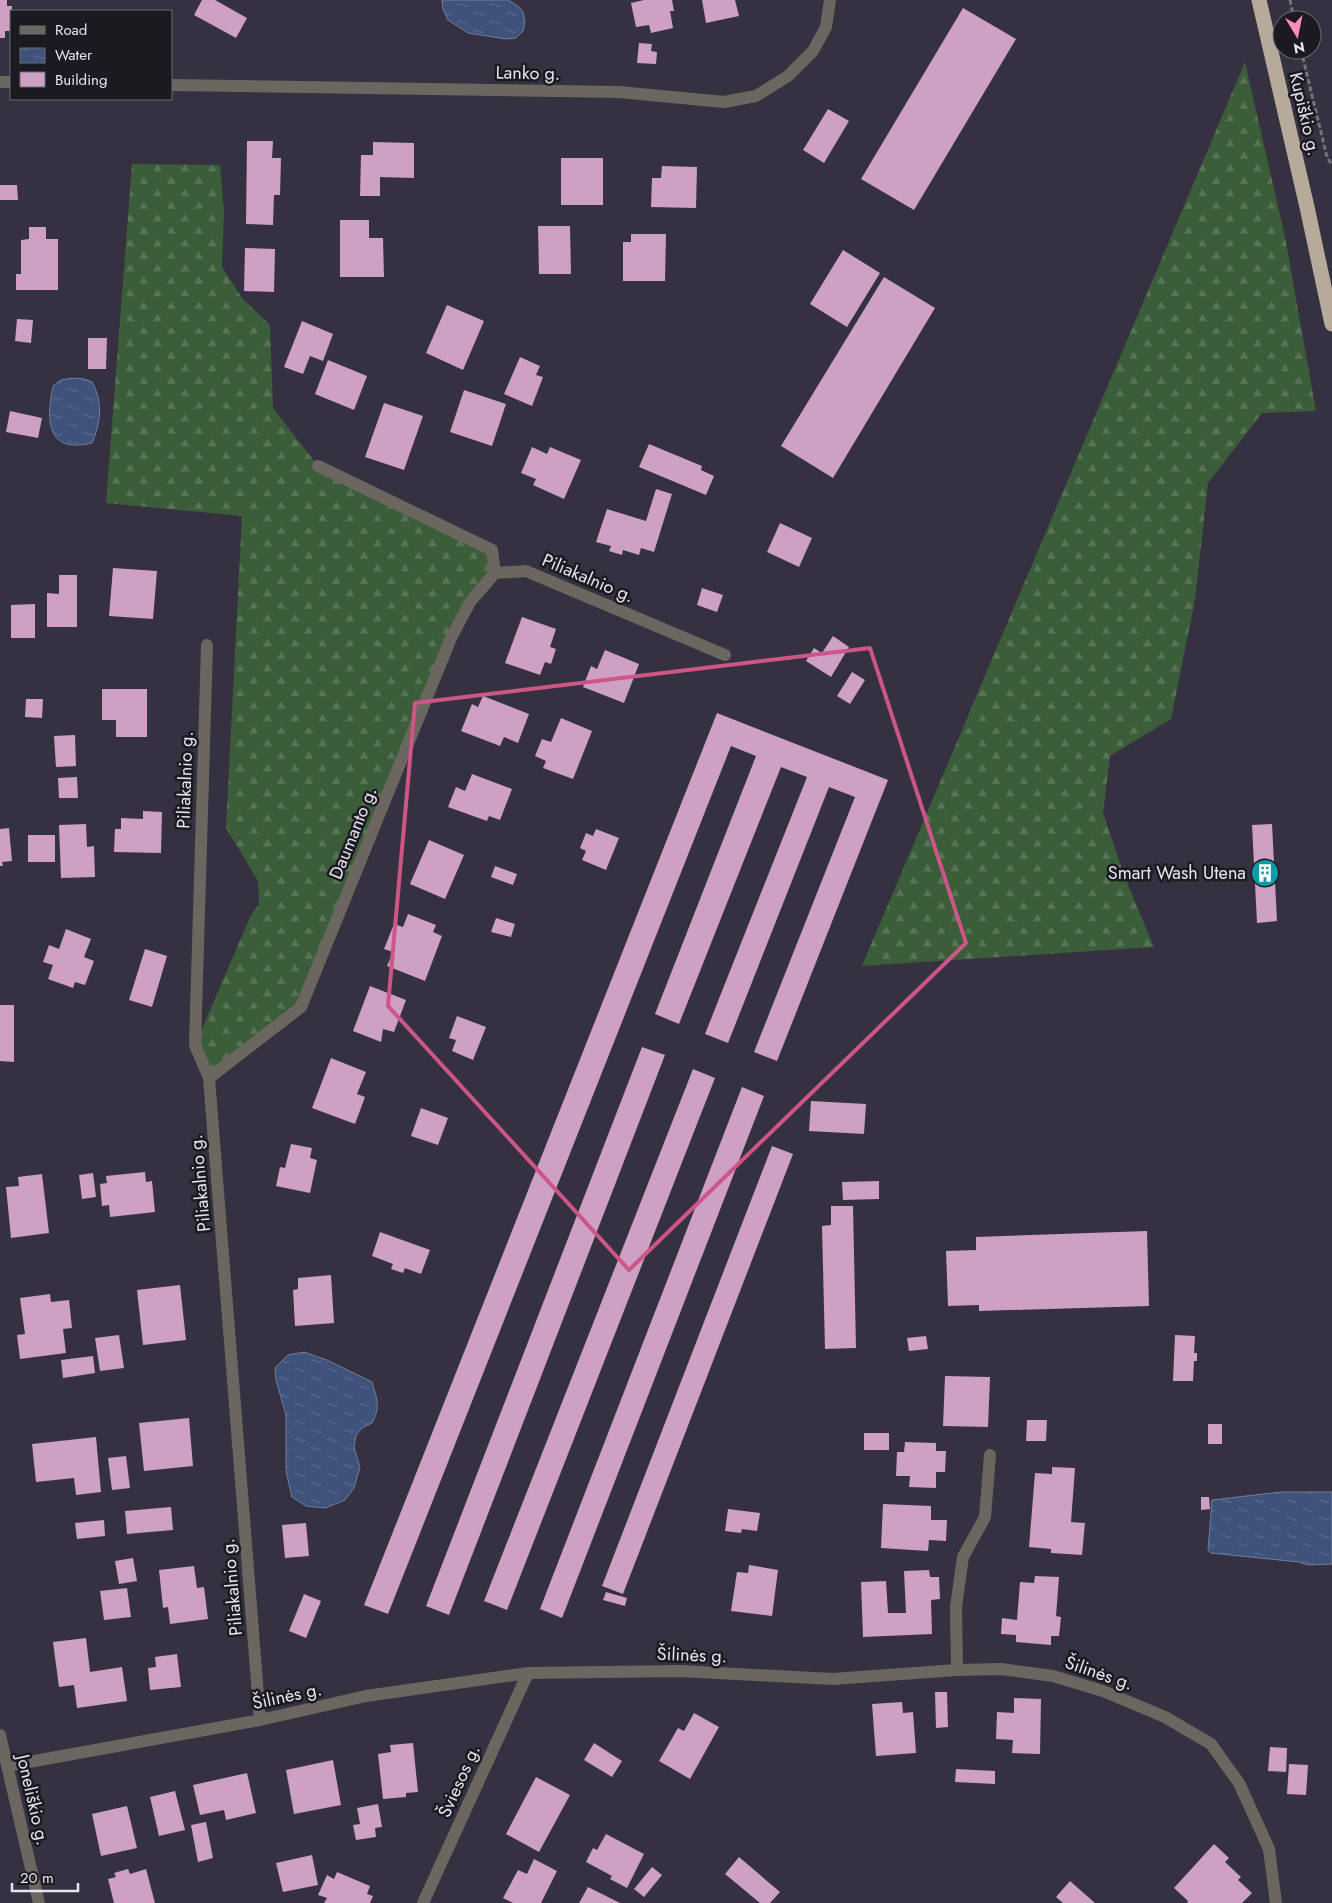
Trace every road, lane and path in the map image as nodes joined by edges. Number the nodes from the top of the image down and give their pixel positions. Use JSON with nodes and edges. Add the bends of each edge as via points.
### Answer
{"nodes":[{"id":1,"x":830,"y":0,"type":"edge"},
{"id":2,"x":1259,"y":0,"type":"edge"},
{"id":3,"x":1303,"y":60,"type":"edge"},
{"id":4,"x":172,"y":85,"type":"edge"},
{"id":5,"x":1332,"y":165,"type":"edge"},
{"id":6,"x":1332,"y":324,"type":"edge"},
{"id":7,"x":318,"y":466,"type":"dead end"},
{"id":8,"x":495,"y":572,"type":"junction"},
{"id":9,"x":207,"y":645,"type":"dead end"},
{"id":10,"x":725,"y":655,"type":"dead end"},
{"id":11,"x":210,"y":1078,"type":"junction"},
{"id":12,"x":990,"y":1455,"type":"dead end"},
{"id":13,"x":957,"y":1670,"type":"junction"},
{"id":14,"x":528,"y":1673,"type":"junction"},
{"id":15,"x":260,"y":1720,"type":"junction"},
{"id":16,"x":0,"y":1735,"type":"edge"},
{"id":17,"x":7,"y":1766,"type":"junction"},
{"id":18,"x":1275,"y":1886,"type":"junction"},
{"id":19,"x":39,"y":1903,"type":"edge"},
{"id":20,"x":423,"y":1903,"type":"edge"},
{"id":21,"x":1276,"y":1903,"type":"edge"},
{"id":22,"x":1281,"y":1903,"type":"edge"}],
"edges":[{"from":1,"to":4,"type":"street","name":"Lanko g.","via":[[826,27],[813,51],[788,76],[756,96],[724,102],[618,92]]},
{"from":2,"to":6,"type":"highway","name":"Kupiškio g."},
{"from":3,"to":5,"type":"path","via":[[1327,157]]},
{"from":7,"to":8,"type":"street","via":[[492,550]]},
{"from":8,"to":10,"type":"street","name":"Piliakalnio g.","via":[[526,571]]},
{"from":8,"to":11,"type":"street","name":"Daumanto g.","via":[[470,602],[451,638],[301,1007]]},
{"from":9,"to":11,"type":"street","name":"Piliakalnio g.","via":[[195,1045]]},
{"from":11,"to":15,"type":"street","name":"Piliakalnio g."},
{"from":12,"to":13,"type":"street","via":[[985,1517],[963,1557],[956,1606]]},
{"from":13,"to":14,"type":"street","name":"Šilinės g.","via":[[833,1680],[680,1671]]},
{"from":13,"to":18,"type":"street","name":"Šilinės g.","via":[[1001,1669],[1053,1676],[1103,1691],[1165,1717],[1211,1744],[1239,1782],[1269,1849]]},
{"from":14,"to":15,"type":"street","name":"Šilinės g.","via":[[366,1696]]},
{"from":14,"to":20,"type":"street","name":"Šviesos g."},
{"from":15,"to":17,"type":"street","name":"Šilinės g."},
{"from":16,"to":17,"type":"street","name":"Joneliškio g."},
{"from":17,"to":19,"type":"street","name":"Joneliškio g."},
{"from":18,"to":21,"type":"street","name":"Šilinės g."},
{"from":18,"to":22,"type":"street","name":"Šilinės g."}]}
